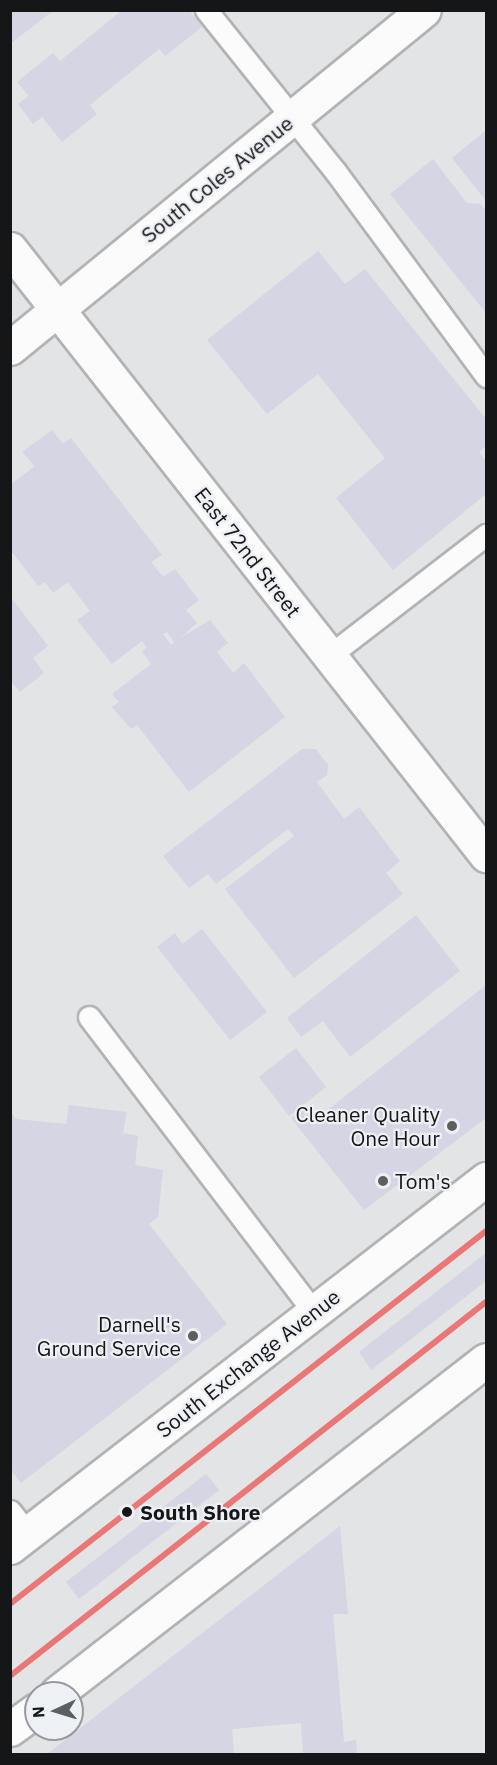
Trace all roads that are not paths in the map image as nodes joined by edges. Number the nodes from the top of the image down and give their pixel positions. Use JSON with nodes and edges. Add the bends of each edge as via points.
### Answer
{"nodes":[{"id":1,"x":206,"y":10,"type":"edge"},
{"id":2,"x":424,"y":10,"type":"edge"},
{"id":3,"x":291,"y":118,"type":"junction"},
{"id":4,"x":10,"y":249,"type":"edge"},
{"id":5,"x":57,"y":309,"type":"junction"},
{"id":6,"x":10,"y":348,"type":"edge"},
{"id":7,"x":486,"y":376,"type":"edge"},
{"id":8,"x":486,"y":535,"type":"edge"},
{"id":9,"x":330,"y":655,"type":"junction"},
{"id":10,"x":486,"y":855,"type":"edge"},
{"id":11,"x":89,"y":1017,"type":"dead end"},
{"id":12,"x":486,"y":1179,"type":"edge"},
{"id":13,"x":314,"y":1312,"type":"junction"},
{"id":14,"x":486,"y":1360,"type":"edge"},
{"id":15,"x":16,"y":1531,"type":"edge"},
{"id":16,"x":72,"y":1681,"type":"edge"},
{"id":17,"x":24,"y":1719,"type":"edge"},
{"id":18,"x":10,"y":1729,"type":"edge"}],
"edges":[{"from":1,"to":3,"type":"lane"},
{"from":2,"to":3,"type":"street","name":"South Coles Avenue"},
{"from":3,"to":5,"type":"street","name":"South Coles Avenue"},
{"from":3,"to":7,"type":"lane"},
{"from":4,"to":5,"type":"street","name":"East 72nd Street"},
{"from":5,"to":6,"type":"street","name":"South Coles Avenue"},
{"from":5,"to":9,"type":"street","name":"East 72nd Street"},
{"from":8,"to":9,"type":"lane"},
{"from":9,"to":10,"type":"street","name":"East 72nd Street"},
{"from":11,"to":13,"type":"lane"},
{"from":12,"to":13,"type":"street","name":"South Exchange Avenue"},
{"from":13,"to":15,"type":"street","name":"South Exchange Avenue"},
{"from":14,"to":16,"type":"street"},
{"from":17,"to":18,"type":"street"}]}
